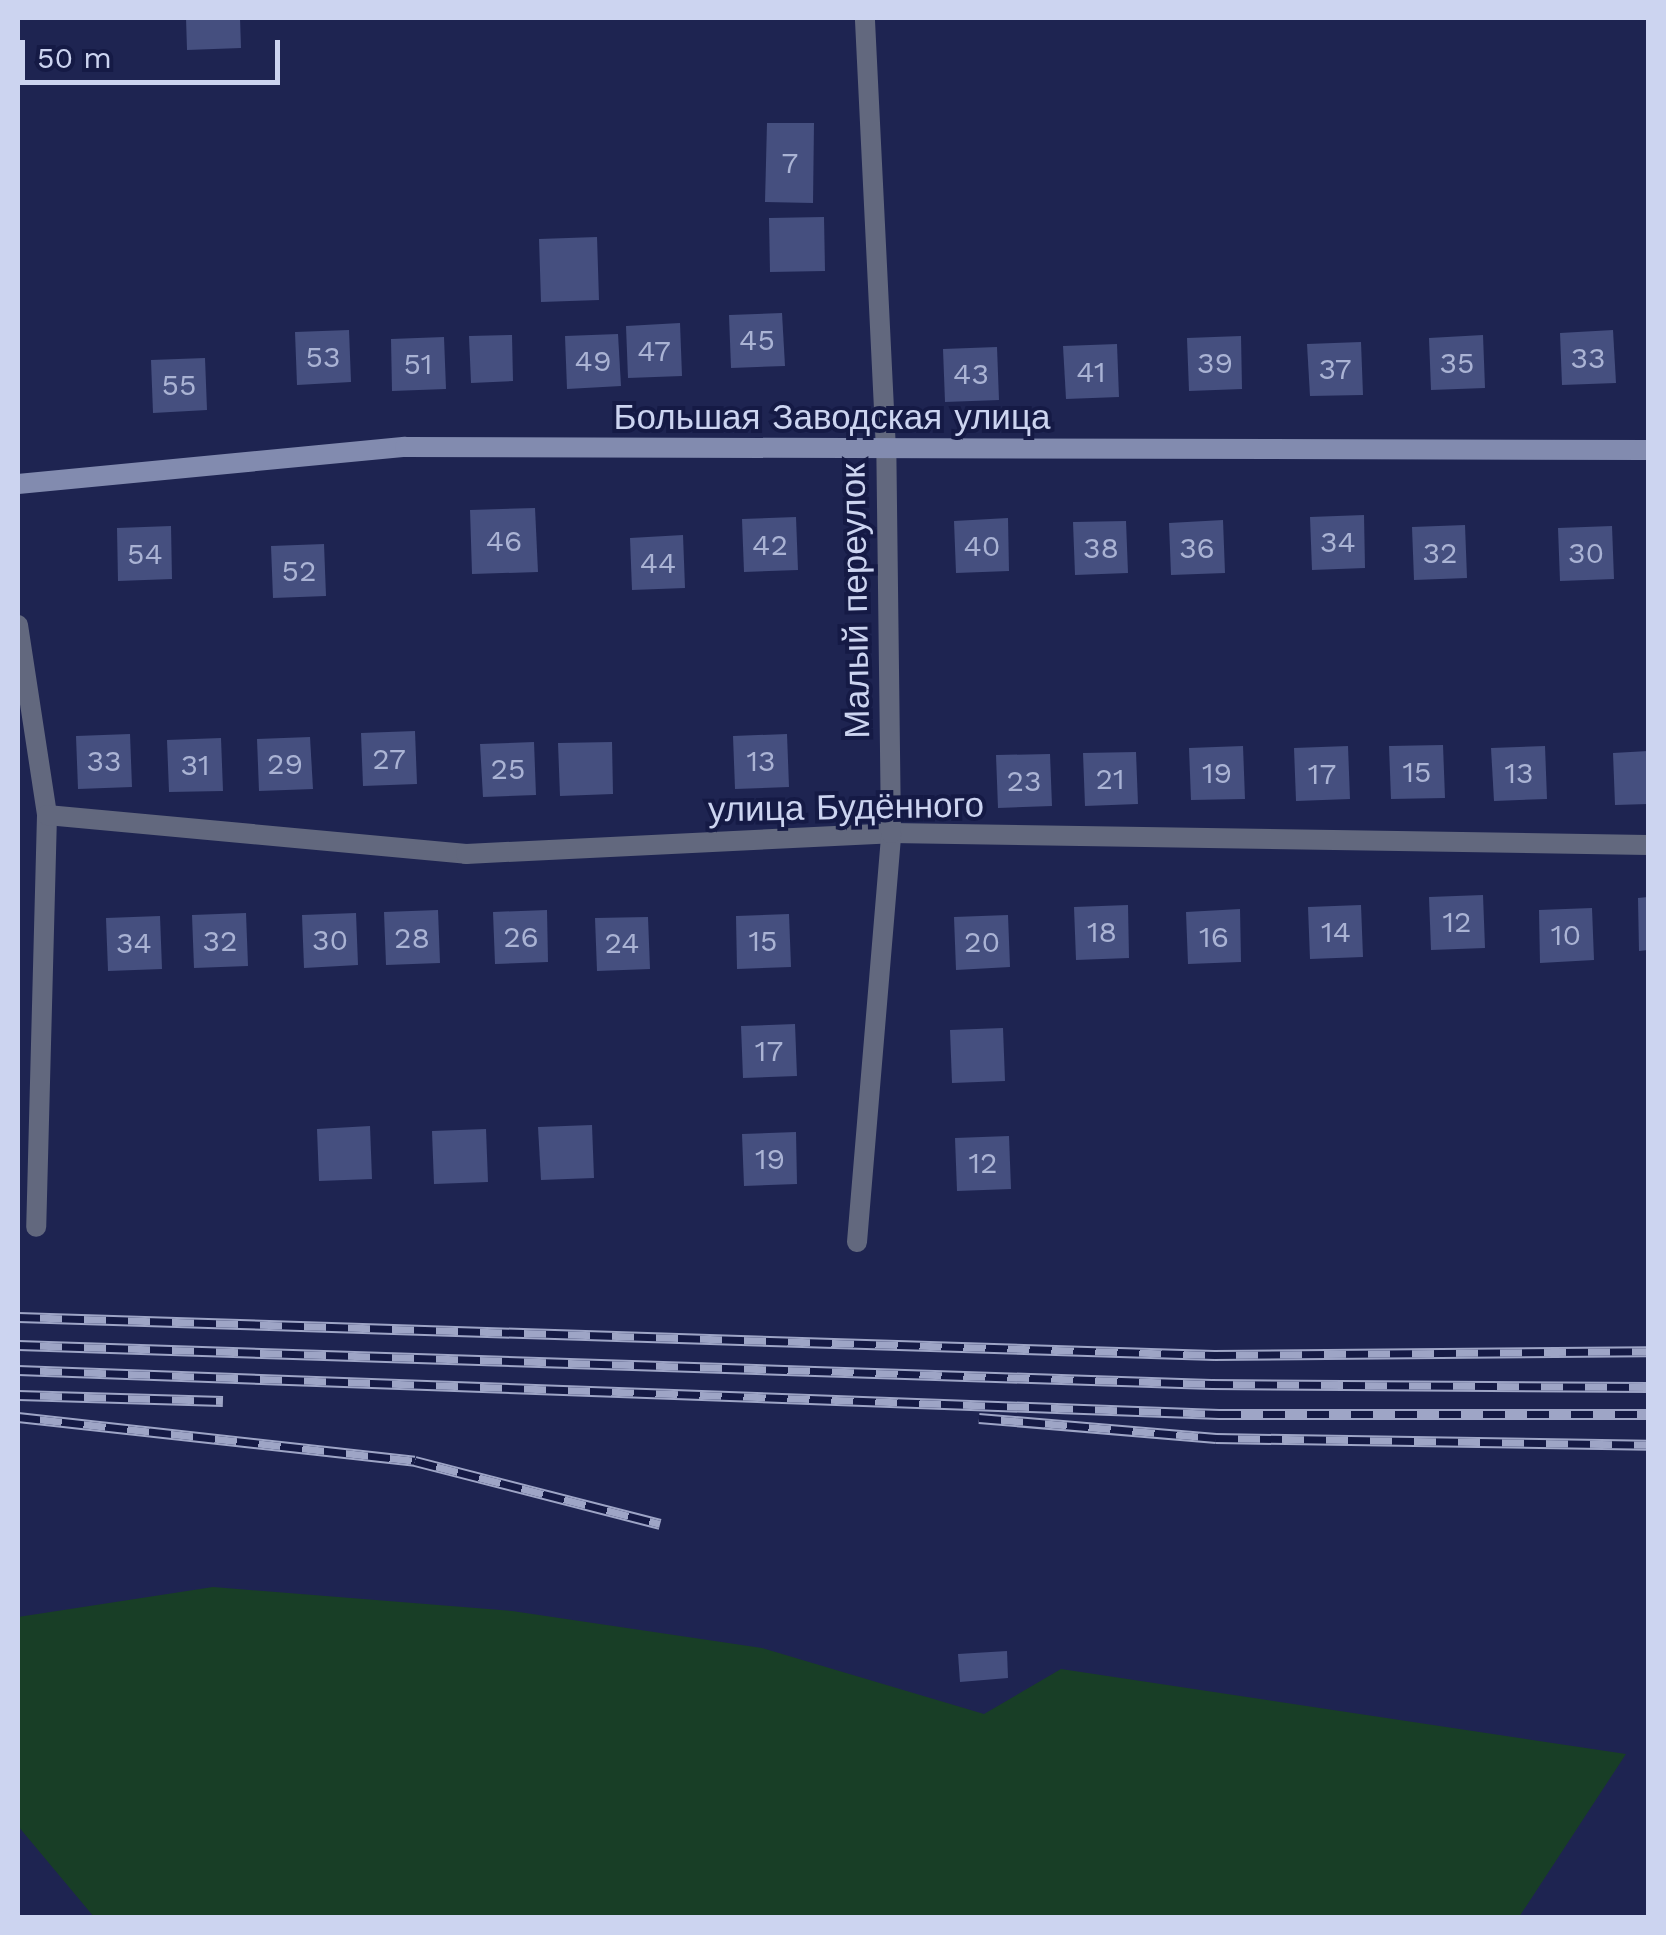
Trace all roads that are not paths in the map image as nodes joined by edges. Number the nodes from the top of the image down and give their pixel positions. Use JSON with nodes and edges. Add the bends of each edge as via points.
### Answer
{"nodes":[{"id":1,"x":864,"y":18,"type":"edge"},
{"id":2,"x":886,"y":450,"type":"junction"},
{"id":3,"x":1648,"y":450,"type":"edge"},
{"id":4,"x":18,"y":484,"type":"edge"},
{"id":5,"x":18,"y":625,"type":"edge"},
{"id":6,"x":47,"y":815,"type":"junction"},
{"id":7,"x":891,"y":834,"type":"junction"},
{"id":8,"x":1648,"y":845,"type":"edge"},
{"id":9,"x":36,"y":1227,"type":"dead end"},
{"id":10,"x":857,"y":1242,"type":"dead end"}],
"edges":[{"from":1,"to":2,"type":"street","name":"Малый переулок"},
{"from":2,"to":3,"type":"street","name":"Большая Заводская улица"},
{"from":2,"to":4,"type":"street","name":"Большая Заводская улица","via":[[405,447]]},
{"from":2,"to":7,"type":"street","name":"Малый переулок"},
{"from":5,"to":6,"type":"street"},
{"from":6,"to":7,"type":"street","name":"улица Будённого","via":[[466,854]]},
{"from":6,"to":9,"type":"street"},
{"from":7,"to":8,"type":"street","name":"улица Будённого"},
{"from":7,"to":10,"type":"street","name":"Малый переулок"}]}
